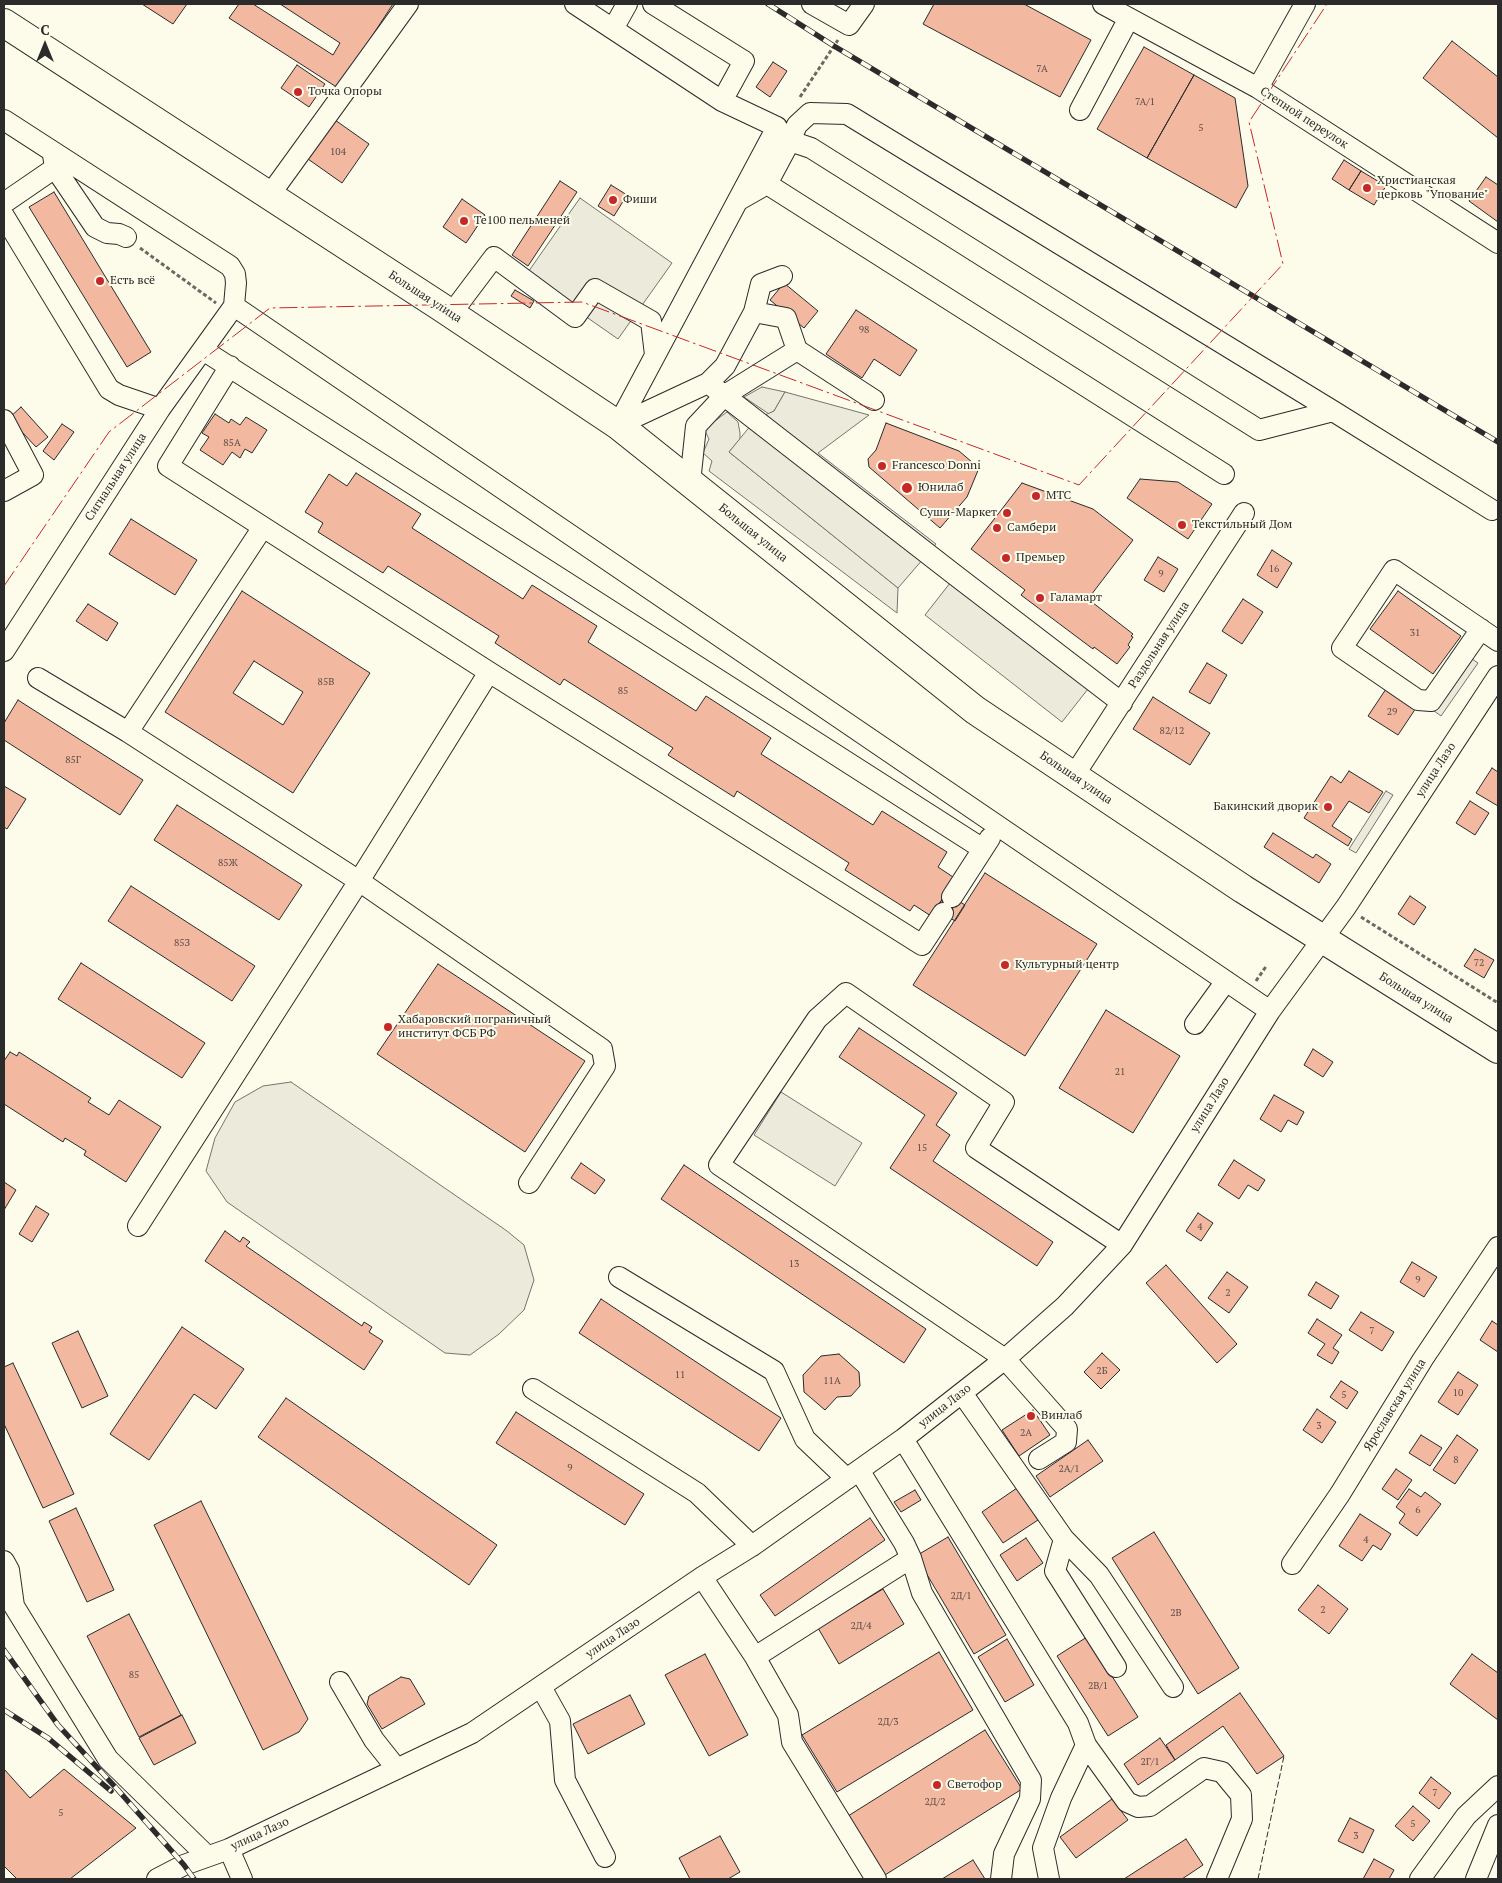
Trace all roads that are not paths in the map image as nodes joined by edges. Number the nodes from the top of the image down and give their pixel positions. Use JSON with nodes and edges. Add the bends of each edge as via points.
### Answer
{"nodes":[{"id":1,"x":408,"y":4,"type":"edge"},
{"id":2,"x":575,"y":4,"type":"edge"},
{"id":3,"x":628,"y":4,"type":"edge"},
{"id":4,"x":653,"y":4,"type":"edge"},
{"id":5,"x":812,"y":4,"type":"edge"},
{"id":6,"x":864,"y":4,"type":"edge"},
{"id":7,"x":1103,"y":4,"type":"edge"},
{"id":8,"x":1305,"y":4,"type":"edge"},
{"id":9,"x":1129,"y":18,"type":"junction"},
{"id":10,"x":4,"y":23,"type":"edge"},
{"id":11,"x":613,"y":29,"type":"junction"},
{"id":12,"x":1258,"y":88,"type":"junction"},
{"id":13,"x":722,"y":101,"type":"junction"},
{"id":14,"x":1080,"y":110,"type":"dead end"},
{"id":15,"x":4,"y":120,"type":"edge"},
{"id":16,"x":790,"y":141,"type":"junction"},
{"id":17,"x":54,"y":160,"type":"junction"},
{"id":18,"x":767,"y":184,"type":"junction"},
{"id":19,"x":269,"y":196,"type":"junction"},
{"id":20,"x":739,"y":200,"type":"junction"},
{"id":21,"x":4,"y":203,"type":"edge"},
{"id":22,"x":4,"y":216,"type":"edge"},
{"id":23,"x":126,"y":238,"type":"road end"},
{"id":24,"x":1498,"y":243,"type":"edge"},
{"id":25,"x":782,"y":276,"type":"dead end"},
{"id":26,"x":232,"y":310,"type":"junction"},
{"id":27,"x":754,"y":312,"type":"junction"},
{"id":28,"x":451,"y":314,"type":"junction"},
{"id":29,"x":204,"y":350,"type":"junction"},
{"id":30,"x":797,"y":350,"type":"junction"},
{"id":31,"x":656,"y":355,"type":"junction"},
{"id":32,"x":230,"y":366,"type":"junction"},
{"id":33,"x":708,"y":383,"type":"junction"},
{"id":34,"x":724,"y":395,"type":"junction"},
{"id":35,"x":874,"y":400,"type":"dead end"},
{"id":36,"x":160,"y":409,"type":"junction"},
{"id":37,"x":1333,"y":411,"type":"junction"},
{"id":38,"x":4,"y":420,"type":"edge"},
{"id":39,"x":618,"y":425,"type":"junction"},
{"id":40,"x":1224,"y":474,"type":"dead end"},
{"id":41,"x":690,"y":483,"type":"junction"},
{"id":42,"x":4,"y":491,"type":"edge"},
{"id":43,"x":1492,"y":510,"type":"dead end"},
{"id":44,"x":1244,"y":513,"type":"dead end"},
{"id":45,"x":263,"y":527,"type":"junction"},
{"id":46,"x":1480,"y":629,"type":"junction"},
{"id":47,"x":1498,"y":641,"type":"edge"},
{"id":48,"x":4,"y":651,"type":"edge"},
{"id":49,"x":489,"y":672,"type":"junction"},
{"id":50,"x":1498,"y":676,"type":"edge"},
{"id":51,"x":38,"y":678,"type":"dead end"},
{"id":52,"x":1122,"y":703,"type":"junction"},
{"id":53,"x":128,"y":732,"type":"junction"},
{"id":54,"x":1073,"y":777,"type":"junction"},
{"id":55,"x":997,"y":825,"type":"junction"},
{"id":56,"x":983,"y":849,"type":"junction"},
{"id":57,"x":359,"y":881,"type":"junction"},
{"id":58,"x":1323,"y":940,"type":"junction"},
{"id":59,"x":1226,"y":981,"type":"junction"},
{"id":60,"x":1270,"y":1011,"type":"junction"},
{"id":61,"x":1195,"y":1024,"type":"dead end"},
{"id":62,"x":1498,"y":1049,"type":"edge"},
{"id":63,"x":529,"y":1183,"type":"dead end"},
{"id":64,"x":138,"y":1226,"type":"dead end"},
{"id":65,"x":1122,"y":1246,"type":"junction"},
{"id":66,"x":1498,"y":1247,"type":"edge"},
{"id":67,"x":619,"y":1277,"type":"dead end"},
{"id":68,"x":1006,"y":1359,"type":"junction"},
{"id":69,"x":533,"y":1389,"type":"dead end"},
{"id":70,"x":962,"y":1393,"type":"junction"},
{"id":71,"x":903,"y":1439,"type":"junction"},
{"id":72,"x":1039,"y":1460,"type":"dead end"},
{"id":73,"x":853,"y":1474,"type":"junction"},
{"id":74,"x":1064,"y":1539,"type":"junction"},
{"id":75,"x":752,"y":1546,"type":"junction"},
{"id":76,"x":911,"y":1558,"type":"junction"},
{"id":77,"x":4,"y":1561,"type":"edge"},
{"id":78,"x":1292,"y":1564,"type":"dead end"},
{"id":79,"x":702,"y":1577,"type":"junction"},
{"id":80,"x":755,"y":1657,"type":"junction"},
{"id":81,"x":1116,"y":1667,"type":"dead end"},
{"id":82,"x":340,"y":1682,"type":"dead end"},
{"id":83,"x":540,"y":1687,"type":"junction"},
{"id":84,"x":1173,"y":1687,"type":"dead end"},
{"id":85,"x":1086,"y":1745,"type":"junction"},
{"id":86,"x":397,"y":1769,"type":"junction"},
{"id":87,"x":1498,"y":1786,"type":"edge"},
{"id":88,"x":1498,"y":1825,"type":"edge"},
{"id":89,"x":229,"y":1849,"type":"junction"},
{"id":90,"x":207,"y":1856,"type":"junction"},
{"id":91,"x":605,"y":1857,"type":"dead end"},
{"id":92,"x":1486,"y":1872,"type":"edge"},
{"id":93,"x":157,"y":1879,"type":"edge"},
{"id":94,"x":242,"y":1879,"type":"edge"},
{"id":95,"x":876,"y":1879,"type":"edge"},
{"id":96,"x":1001,"y":1879,"type":"edge"},
{"id":97,"x":1049,"y":1879,"type":"edge"},
{"id":98,"x":1217,"y":1879,"type":"edge"},
{"id":99,"x":1420,"y":1879,"type":"edge"}],
"edges":[{"from":1,"to":19,"type":"street"},
{"from":2,"to":11,"type":"street"},
{"from":3,"to":11,"type":"street"},
{"from":4,"to":13,"type":"street","via":[[744,61]]},
{"from":5,"to":6,"type":"street","via":[[849,26]]},
{"from":7,"to":9,"type":"street","name":"Степной переулок"},
{"from":8,"to":12,"type":"street"},
{"from":9,"to":12,"type":"street","name":"Степной переулок"},
{"from":9,"to":14,"type":"street"},
{"from":10,"to":19,"type":"highway","name":"Большая улица"},
{"from":11,"to":13,"type":"street"},
{"from":12,"to":24,"type":"street","name":"Степной переулок"},
{"from":13,"to":20,"type":"street","via":[[777,127]]},
{"from":15,"to":17,"type":"street"},
{"from":16,"to":18,"type":"street"},
{"from":16,"to":37,"type":"street","via":[[811,148],[1259,430]]},
{"from":16,"to":37,"type":"street","via":[[798,125],[810,113],[847,114]]},
{"from":17,"to":21,"type":"street"},
{"from":17,"to":23,"type":"street","via":[[95,227]]},
{"from":17,"to":26,"type":"street","via":[[230,266],[235,274]]},
{"from":18,"to":20,"type":"street"},
{"from":18,"to":40,"type":"street"},
{"from":19,"to":28,"type":"highway","name":"Большая улица"},
{"from":20,"to":31,"type":"street"},
{"from":22,"to":36,"type":"street","via":[[109,388],[118,395]]},
{"from":25,"to":27,"type":"street","via":[[761,284]]},
{"from":26,"to":29,"type":"street","name":"Сигнальная улица"},
{"from":26,"to":55,"type":"street"},
{"from":27,"to":30,"type":"street","via":[[786,318]]},
{"from":27,"to":33,"type":"street","via":[[725,366]]},
{"from":28,"to":31,"type":"street","via":[[494,257],[575,317],[595,289],[651,321]]},
{"from":28,"to":39,"type":"highway","name":"Большая улица"},
{"from":29,"to":32,"type":"street"},
{"from":29,"to":36,"type":"street","name":"Сигнальная улица"},
{"from":30,"to":34,"type":"street"},
{"from":30,"to":35,"type":"street"},
{"from":31,"to":39,"type":"street"},
{"from":32,"to":45,"type":"street","via":[[168,466]]},
{"from":32,"to":56,"type":"street"},
{"from":33,"to":34,"type":"street"},
{"from":33,"to":39,"type":"street"},
{"from":34,"to":41,"type":"street","via":[[696,426]]},
{"from":34,"to":52,"type":"street"},
{"from":36,"to":48,"type":"street","name":"Сигнальная улица"},
{"from":37,"to":43,"type":"street"},
{"from":38,"to":42,"type":"street","via":[[33,475]]},
{"from":39,"to":41,"type":"highway","name":"Большая улица"},
{"from":41,"to":54,"type":"highway","name":"Большая улица","via":[[975,710]]},
{"from":44,"to":52,"type":"street","name":"Раздольная улица"},
{"from":45,"to":49,"type":"street"},
{"from":45,"to":53,"type":"street"},
{"from":46,"to":46,"type":"street","via":[[1431,701],[1418,700],[1342,648],[1394,570]]},
{"from":46,"to":47,"type":"street"},
{"from":49,"to":56,"type":"street","via":[[922,945]]},
{"from":49,"to":57,"type":"street"},
{"from":50,"to":58,"type":"street","name":"улица Лазо"},
{"from":51,"to":53,"type":"street"},
{"from":52,"to":54,"type":"street","name":"Раздольная улица"},
{"from":53,"to":57,"type":"street"},
{"from":54,"to":58,"type":"highway","name":"Большая улица"},
{"from":55,"to":56,"type":"street"},
{"from":55,"to":59,"type":"street"},
{"from":57,"to":63,"type":"street","via":[[602,1049],[605,1066]]},
{"from":57,"to":64,"type":"street"},
{"from":58,"to":60,"type":"street","name":"улица Лазо"},
{"from":58,"to":62,"type":"highway","name":"Большая улица"},
{"from":59,"to":60,"type":"street"},
{"from":59,"to":61,"type":"street"},
{"from":60,"to":65,"type":"street","name":"улица Лазо"},
{"from":65,"to":68,"type":"street","name":"улица Лазо","via":[[1064,1306]]},
{"from":65,"to":68,"type":"street","via":[[976,1148],[1004,1102],[846,993],[817,1019],[719,1165]]},
{"from":66,"to":78,"type":"street","name":"Ярославская улица"},
{"from":67,"to":73,"type":"street","via":[[774,1371],[805,1439]]},
{"from":68,"to":70,"type":"street","name":"улица Лазо"},
{"from":68,"to":72,"type":"street","via":[[1067,1429],[1066,1442]]},
{"from":69,"to":75,"type":"street","via":[[697,1493]]},
{"from":70,"to":71,"type":"street","name":"улица Лазо"},
{"from":70,"to":74,"type":"street"},
{"from":71,"to":73,"type":"street","name":"улица Лазо"},
{"from":71,"to":85,"type":"street","via":[[1078,1723]]},
{"from":73,"to":75,"type":"street","name":"улица Лазо"},
{"from":73,"to":76,"type":"street","via":[[904,1543]]},
{"from":74,"to":81,"type":"street","via":[[1055,1571]]},
{"from":74,"to":84,"type":"street","via":[[1099,1575]]},
{"from":75,"to":79,"type":"street","name":"улица Лазо"},
{"from":76,"to":80,"type":"street"},
{"from":76,"to":96,"type":"street","via":[[922,1592],[1031,1780],[1030,1799],[1004,1854]]},
{"from":77,"to":90,"type":"street","via":[[9,1570],[14,1606],[108,1759]]},
{"from":79,"to":80,"type":"street"},
{"from":79,"to":83,"type":"street","name":"улица Лазо"},
{"from":80,"to":95,"type":"street","via":[[788,1715],[792,1742]]},
{"from":82,"to":86,"type":"street","via":[[374,1740]]},
{"from":83,"to":86,"type":"street","name":"улица Лазо","via":[[472,1733]]},
{"from":83,"to":91,"type":"street","via":[[560,1721],[565,1780]]},
{"from":85,"to":97,"type":"street","via":[[1061,1798],[1043,1848]]},
{"from":85,"to":98,"type":"street","via":[[1127,1802],[1138,1807],[1150,1806],[1204,1768],[1222,1772],[1241,1795],[1242,1819]]},
{"from":86,"to":89,"type":"street","name":"улица Лазо"},
{"from":87,"to":99,"type":"street","via":[[1466,1816]]},
{"from":88,"to":92,"type":"street"},
{"from":89,"to":90,"type":"street","name":"улица Лазо"},
{"from":89,"to":94,"type":"street"},
{"from":90,"to":93,"type":"street","name":"улица Лазо"}]}
